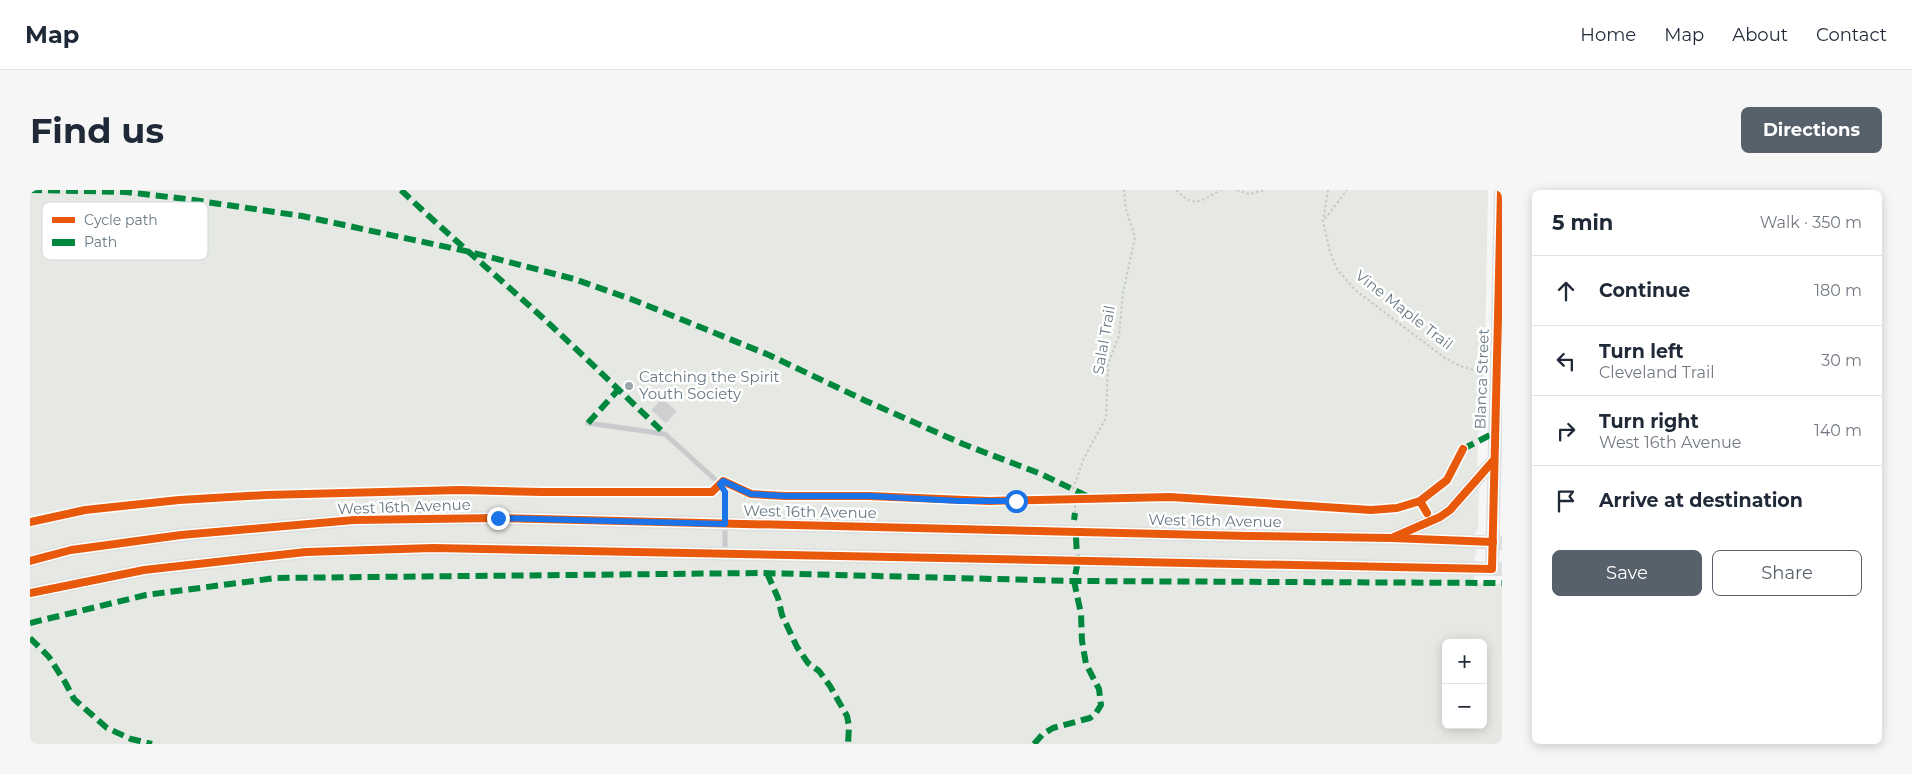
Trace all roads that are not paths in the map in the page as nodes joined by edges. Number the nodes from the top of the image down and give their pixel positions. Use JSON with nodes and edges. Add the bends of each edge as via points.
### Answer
{"nodes":[{"id":1,"x":1501,"y":190,"type":"edge"},
{"id":2,"x":1500,"y":295,"type":"edge"},
{"id":3,"x":588,"y":423,"type":"dead end"},
{"id":4,"x":1498,"y":460,"type":"edge"},
{"id":5,"x":725,"y":524,"type":"junction"},
{"id":6,"x":1392,"y":538,"type":"junction"},
{"id":7,"x":1497,"y":542,"type":"edge"},
{"id":8,"x":725,"y":554,"type":"junction"},
{"id":9,"x":30,"y":561,"type":"edge"},
{"id":10,"x":1497,"y":569,"type":"edge"},
{"id":11,"x":30,"y":593,"type":"edge"}],
"edges":[{"from":1,"to":2,"type":"main road","name":"Blanca Street"},
{"from":2,"to":4,"type":"main road","name":"Blanca Street"},
{"from":3,"to":5,"type":"lane","via":[[665,434],[720,484],[725,492]]},
{"from":4,"to":6,"type":"main road","via":[[1450,510]]},
{"from":4,"to":7,"type":"main road","name":"Blanca Street"},
{"from":5,"to":6,"type":"main road","name":"West 16th Avenue"},
{"from":5,"to":8,"type":"lane"},
{"from":5,"to":9,"type":"main road","name":"West 16th Avenue","via":[[498,518],[354,520],[180,535],[71,550]]},
{"from":6,"to":7,"type":"main road","name":"West 16th Avenue"},
{"from":7,"to":10,"type":"main road","name":"Blanca Street"},
{"from":8,"to":10,"type":"main road"},
{"from":8,"to":11,"type":"main road","via":[[433,548],[306,552],[144,570]]}]}
